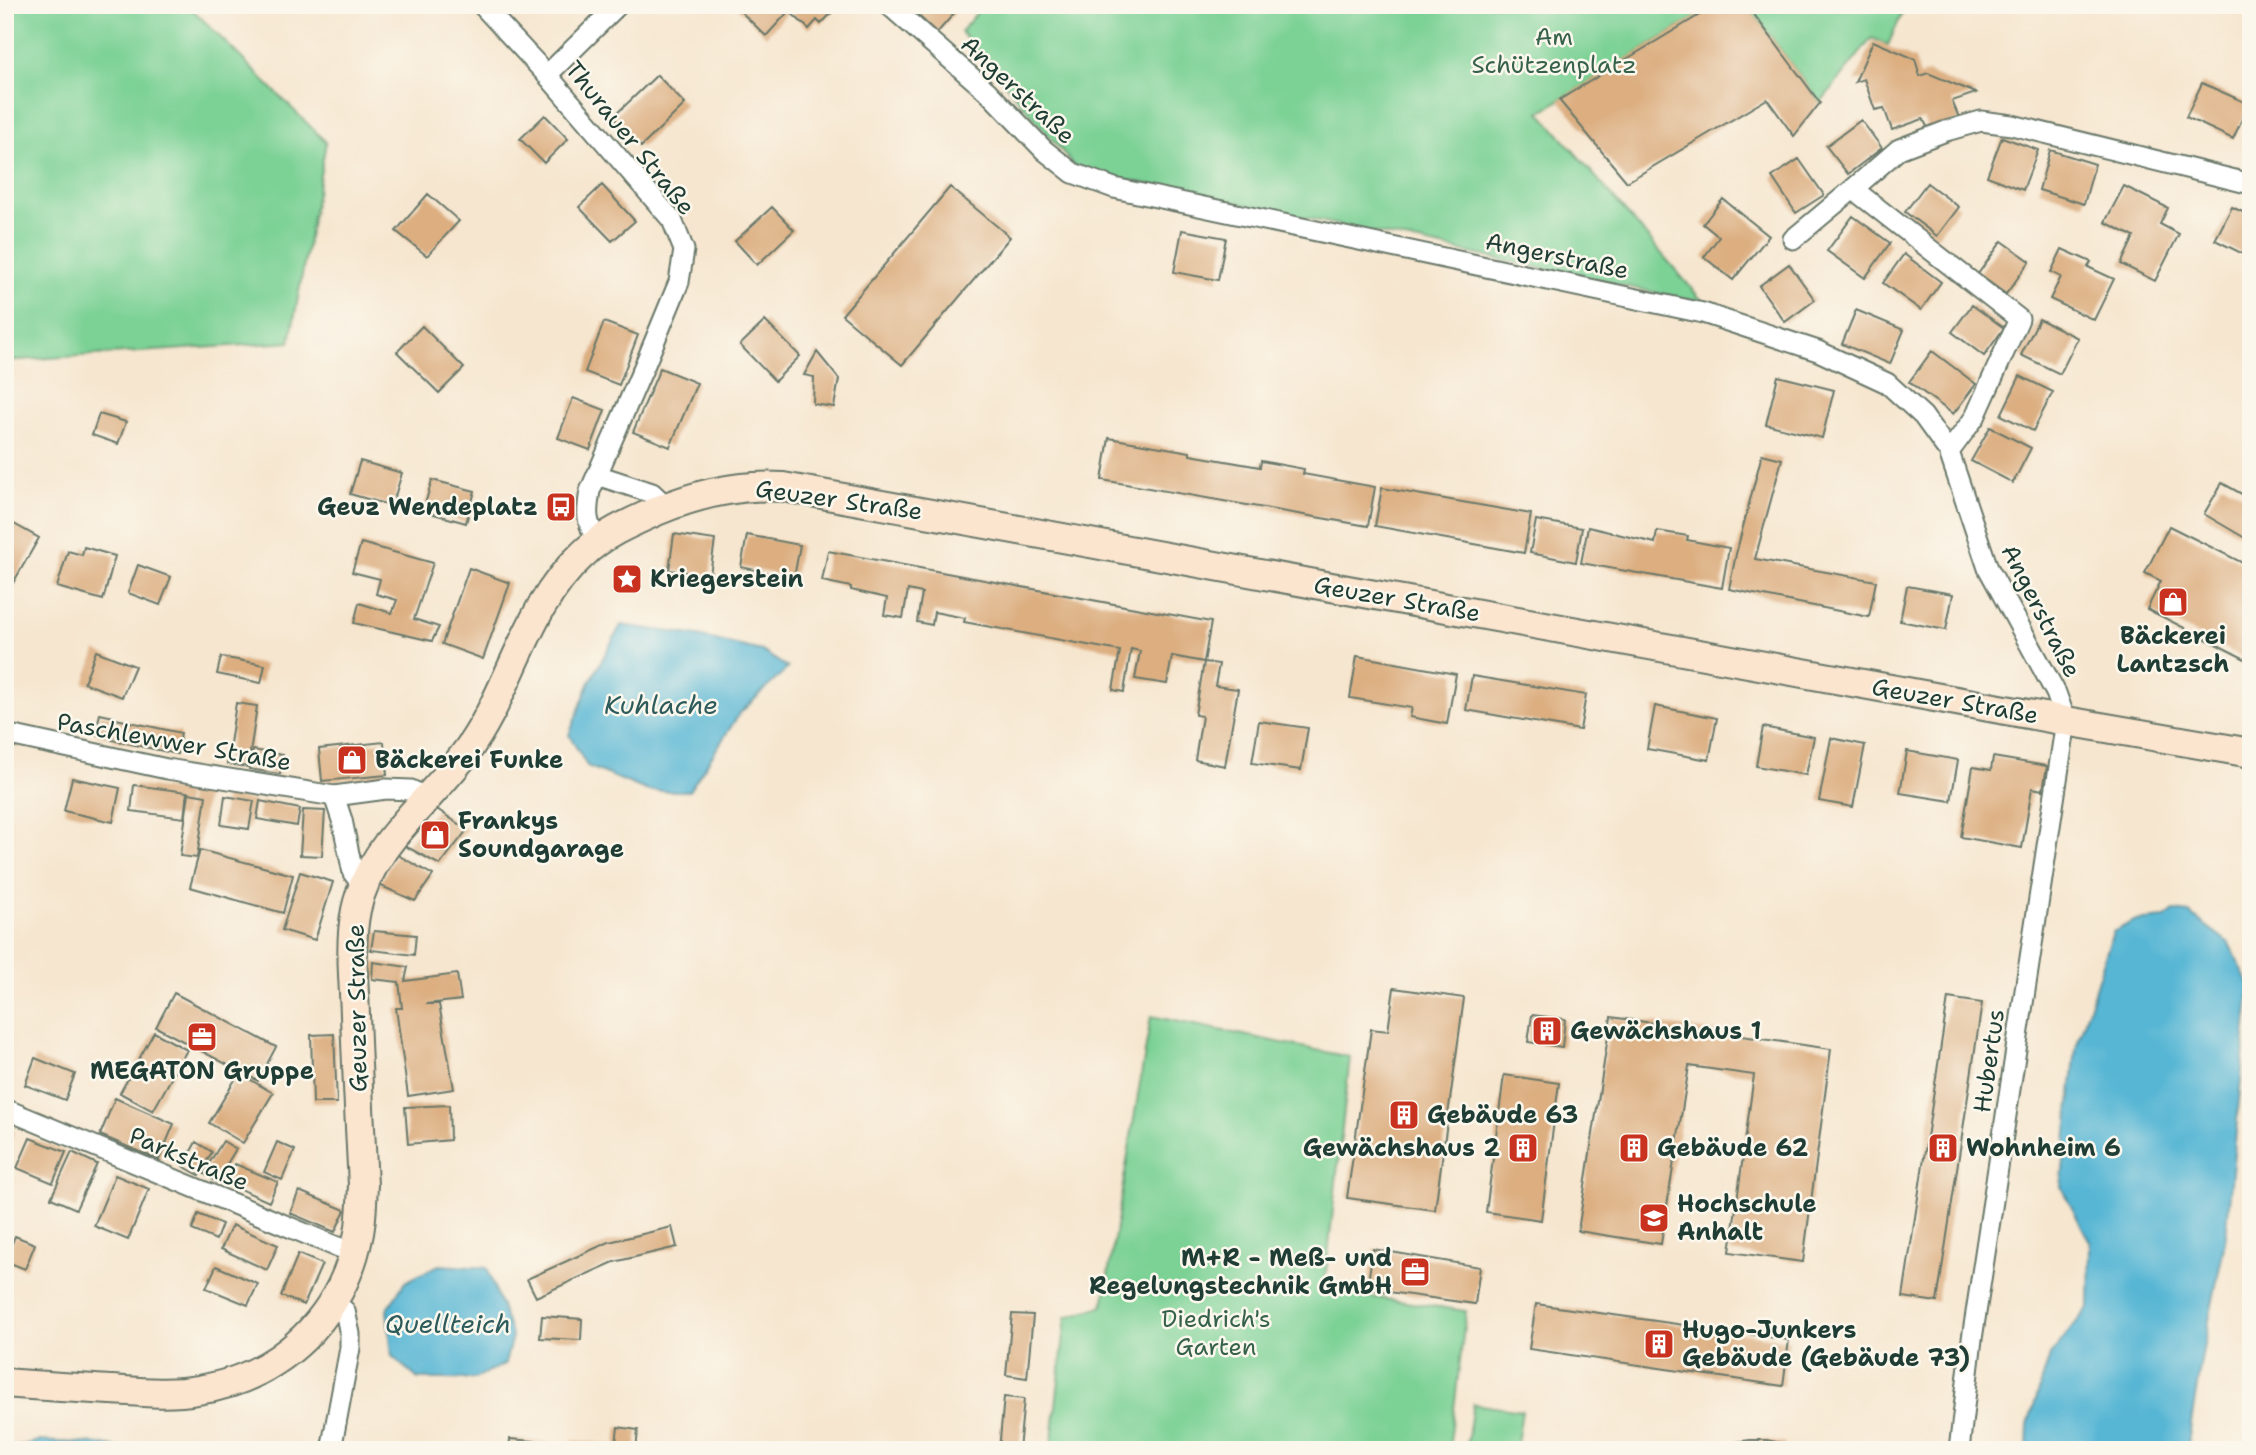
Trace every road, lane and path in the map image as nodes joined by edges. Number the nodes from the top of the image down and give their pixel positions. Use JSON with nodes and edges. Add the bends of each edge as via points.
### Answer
{"nodes":[{"id":1,"x":482,"y":5,"type":"edge"},
{"id":2,"x":618,"y":5,"type":"edge"},
{"id":3,"x":889,"y":5,"type":"edge"},
{"id":4,"x":547,"y":75,"type":"junction"},
{"id":5,"x":2251,"y":184,"type":"edge"},
{"id":6,"x":1853,"y":189,"type":"junction"},
{"id":7,"x":1793,"y":239,"type":"dead end"},
{"id":8,"x":1950,"y":452,"type":"junction"},
{"id":9,"x":597,"y":475,"type":"junction"},
{"id":10,"x":667,"y":507,"type":"junction"},
{"id":11,"x":597,"y":542,"type":"junction"},
{"id":12,"x":2066,"y":721,"type":"junction"},
{"id":13,"x":5,"y":734,"type":"edge"},
{"id":14,"x":2251,"y":753,"type":"edge"},
{"id":15,"x":334,"y":796,"type":"junction"},
{"id":16,"x":427,"y":798,"type":"junction"},
{"id":17,"x":363,"y":887,"type":"junction"},
{"id":18,"x":5,"y":1109,"type":"edge"},
{"id":19,"x":354,"y":1252,"type":"junction"},
{"id":20,"x":333,"y":1303,"type":"junction"},
{"id":21,"x":5,"y":1383,"type":"edge"},
{"id":22,"x":331,"y":1450,"type":"edge"},
{"id":23,"x":1959,"y":1450,"type":"edge"}],
"edges":[{"from":1,"to":4,"type":"street","name":"Thurauer Straße"},
{"from":2,"to":4,"type":"street"},
{"from":3,"to":8,"type":"street","name":"Angerstraße","via":[[1073,173],[1114,188],[1673,306],[1751,327],[1887,383],[1923,416]]},
{"from":4,"to":9,"type":"street","name":"Thurauer Straße","via":[[672,220],[684,250],[679,282]]},
{"from":5,"to":6,"type":"street","via":[[1981,121],[1899,149]]},
{"from":6,"to":7,"type":"street"},
{"from":6,"to":8,"type":"street","via":[[2019,319],[1975,417]]},
{"from":8,"to":12,"type":"street","name":"Angerstraße","via":[[1988,568],[2056,693]]},
{"from":9,"to":10,"type":"street","via":[[652,493]]},
{"from":9,"to":11,"type":"street","name":"Thurauer Straße","via":[[587,508],[588,525]]},
{"from":10,"to":11,"type":"main road","name":"Geuzer Straße"},
{"from":10,"to":12,"type":"main road","name":"Geuzer Straße","via":[[725,489],[783,487]]},
{"from":11,"to":16,"type":"main road","name":"Geuzer Straße","via":[[561,576],[482,728]]},
{"from":12,"to":14,"type":"main road","name":"Geuzer Straße"},
{"from":12,"to":23,"type":"street","name":"Hubertus"},
{"from":13,"to":15,"type":"street","name":"Paschlewwer Straße","via":[[167,769]]},
{"from":15,"to":16,"type":"street","name":"Paschlewwer Straße","via":[[386,789],[411,790]]},
{"from":15,"to":17,"type":"street","via":[[353,873]]},
{"from":16,"to":17,"type":"main road","name":"Geuzer Straße","via":[[382,851]]},
{"from":17,"to":19,"type":"main road","name":"Geuzer Straße","via":[[356,911],[353,957],[363,1185]]},
{"from":18,"to":19,"type":"street","name":"Parkstraße"},
{"from":19,"to":20,"type":"main road","name":"Geuzer Straße"},
{"from":20,"to":21,"type":"main road","name":"Geuzer Straße","via":[[314,1329],[282,1357],[219,1386],[171,1392]]},
{"from":20,"to":22,"type":"street","via":[[345,1311],[350,1348]]}]}
